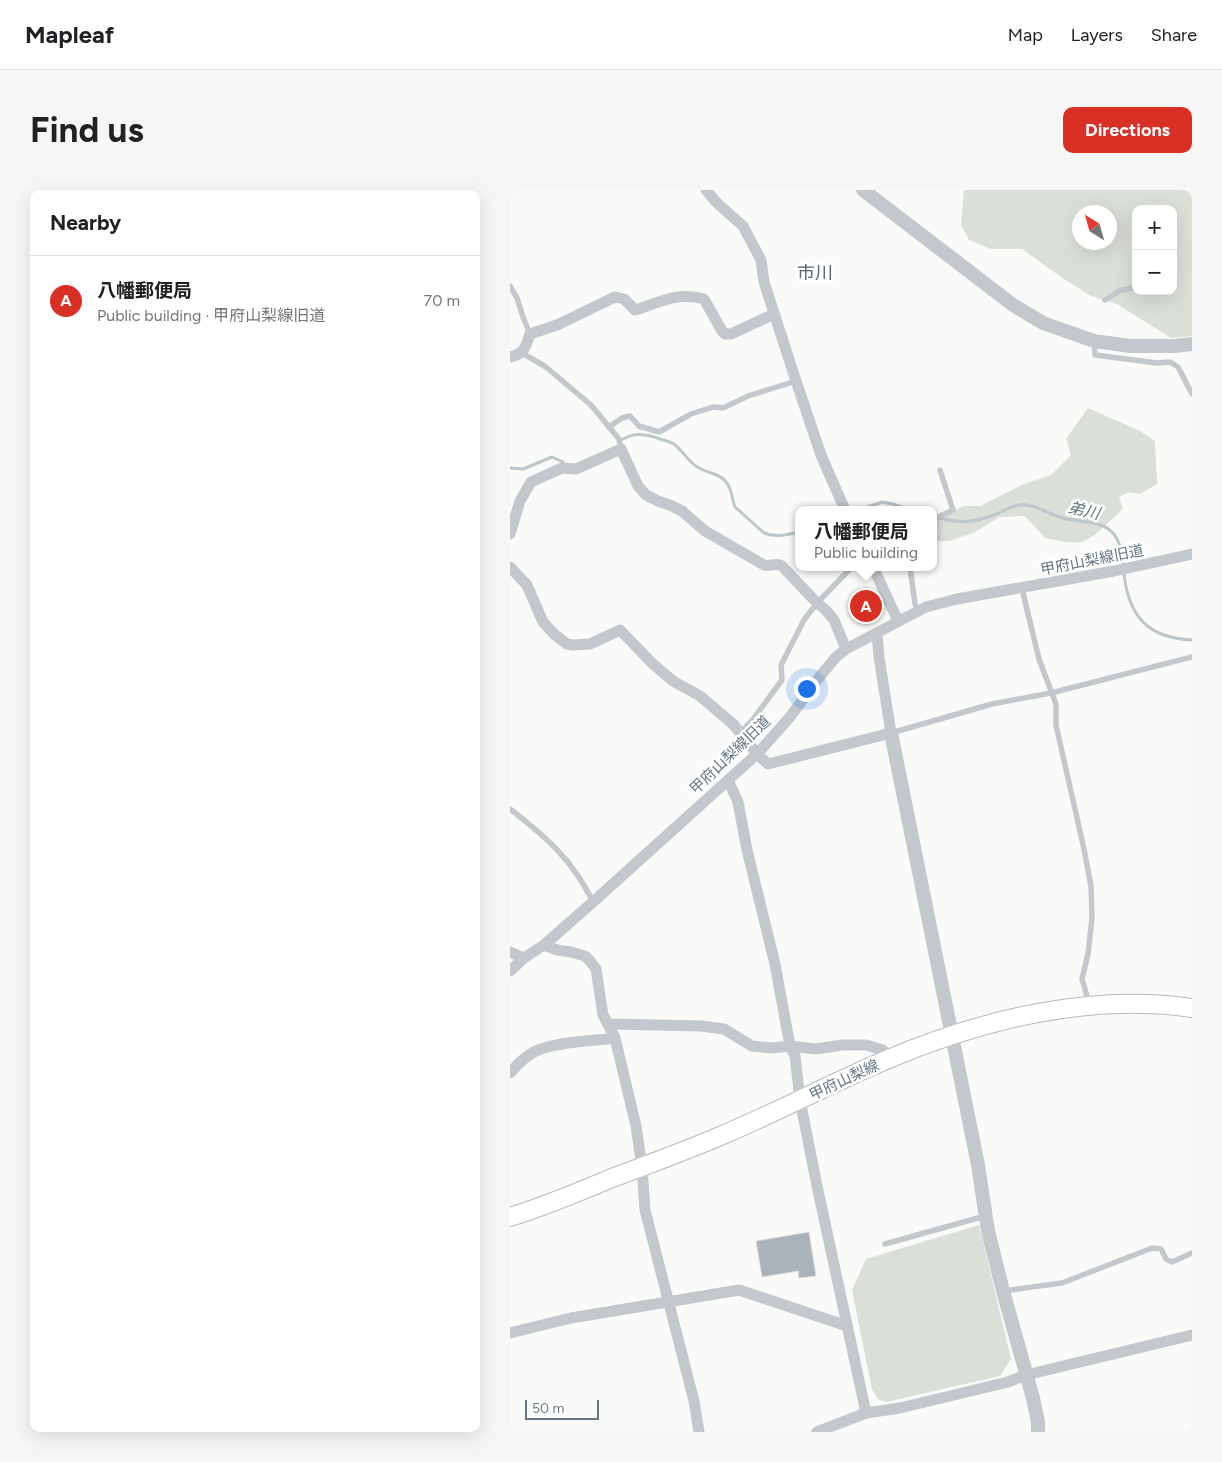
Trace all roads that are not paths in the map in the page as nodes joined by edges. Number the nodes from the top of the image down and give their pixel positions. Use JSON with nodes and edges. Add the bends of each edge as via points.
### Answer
{"nodes":[{"id":1,"x":706,"y":190,"type":"edge"},
{"id":2,"x":863,"y":190,"type":"edge"},
{"id":3,"x":510,"y":286,"type":"edge"},
{"id":4,"x":1132,"y":288,"type":"edge"},
{"id":5,"x":1105,"y":300,"type":"dead end"},
{"id":6,"x":774,"y":314,"type":"junction"},
{"id":7,"x":530,"y":334,"type":"junction"},
{"id":8,"x":1094,"y":341,"type":"junction"},
{"id":9,"x":1192,"y":344,"type":"edge"},
{"id":10,"x":522,"y":353,"type":"junction"},
{"id":11,"x":510,"y":357,"type":"edge"},
{"id":12,"x":796,"y":381,"type":"junction"},
{"id":13,"x":1192,"y":394,"type":"edge"},
{"id":14,"x":609,"y":427,"type":"junction"},
{"id":15,"x":621,"y":449,"type":"junction"},
{"id":16,"x":940,"y":470,"type":"dead end"},
{"id":17,"x":844,"y":506,"type":"edge"},
{"id":18,"x":937,"y":518,"type":"edge"},
{"id":19,"x":510,"y":534,"type":"edge"},
{"id":20,"x":1192,"y":554,"type":"edge"},
{"id":21,"x":510,"y":567,"type":"edge"},
{"id":22,"x":848,"y":571,"type":"edge"},
{"id":23,"x":875,"y":571,"type":"edge"},
{"id":24,"x":911,"y":571,"type":"edge"},
{"id":25,"x":1022,"y":588,"type":"junction"},
{"id":26,"x":817,"y":603,"type":"junction"},
{"id":27,"x":918,"y":611,"type":"junction"},
{"id":28,"x":898,"y":621,"type":"junction"},
{"id":29,"x":877,"y":634,"type":"junction"},
{"id":30,"x":846,"y":649,"type":"junction"},
{"id":31,"x":1192,"y":657,"type":"edge"},
{"id":32,"x":1051,"y":693,"type":"junction"},
{"id":33,"x":741,"y":732,"type":"junction"},
{"id":34,"x":892,"y":733,"type":"junction"},
{"id":35,"x":757,"y":754,"type":"junction"},
{"id":36,"x":728,"y":780,"type":"junction"},
{"id":37,"x":510,"y":809,"type":"edge"},
{"id":38,"x":593,"y":902,"type":"junction"},
{"id":39,"x":544,"y":945,"type":"junction"},
{"id":40,"x":510,"y":952,"type":"edge"},
{"id":41,"x":524,"y":958,"type":"junction"},
{"id":42,"x":510,"y":971,"type":"edge"},
{"id":43,"x":1089,"y":1005,"type":"junction"},
{"id":44,"x":1192,"y":1008,"type":"edge"},
{"id":45,"x":608,"y":1024,"type":"junction"},
{"id":46,"x":952,"y":1036,"type":"junction"},
{"id":47,"x":616,"y":1038,"type":"junction"},
{"id":48,"x":790,"y":1046,"type":"junction"},
{"id":49,"x":887,"y":1059,"type":"junction"},
{"id":50,"x":510,"y":1073,"type":"edge"},
{"id":51,"x":800,"y":1100,"type":"junction"},
{"id":52,"x":642,"y":1167,"type":"junction"},
{"id":53,"x":985,"y":1216,"type":"junction"},
{"id":54,"x":510,"y":1217,"type":"edge"},
{"id":55,"x":886,"y":1244,"type":"dead end"},
{"id":56,"x":1192,"y":1252,"type":"edge"},
{"id":57,"x":1003,"y":1290,"type":"junction"},
{"id":58,"x":669,"y":1302,"type":"junction"},
{"id":59,"x":846,"y":1326,"type":"junction"},
{"id":60,"x":510,"y":1333,"type":"edge"},
{"id":61,"x":1192,"y":1335,"type":"edge"},
{"id":62,"x":1026,"y":1375,"type":"junction"},
{"id":63,"x":866,"y":1413,"type":"junction"},
{"id":64,"x":699,"y":1432,"type":"edge"},
{"id":65,"x":817,"y":1432,"type":"edge"},
{"id":66,"x":1038,"y":1432,"type":"edge"}],
"edges":[{"from":1,"to":6,"type":"street","via":[[743,226],[761,260]]},
{"from":2,"to":8,"type":"street","via":[[1013,305],[1043,323]]},
{"from":3,"to":7,"type":"lane"},
{"from":4,"to":5,"type":"lane","via":[[1119,291]]},
{"from":6,"to":7,"type":"street","via":[[725,334],[704,299],[695,296],[671,298],[635,310],[624,299],[615,297]]},
{"from":6,"to":12,"type":"street"},
{"from":7,"to":10,"type":"street"},
{"from":8,"to":9,"type":"street","via":[[1130,346]]},
{"from":8,"to":13,"type":"lane","via":[[1095,355],[1170,362],[1178,367]]},
{"from":10,"to":11,"type":"street"},
{"from":10,"to":14,"type":"lane","via":[[546,367],[591,405]]},
{"from":12,"to":14,"type":"lane","via":[[748,396],[723,408],[713,407],[691,414],[659,432],[639,426],[630,416]]},
{"from":12,"to":17,"type":"street","via":[[821,455]]},
{"from":14,"to":15,"type":"lane","via":[[619,439]]},
{"from":15,"to":19,"type":"street","via":[[531,482],[520,502]]},
{"from":15,"to":26,"type":"street","via":[[638,486],[646,495],[682,511],[705,531],[764,565],[782,566]]},
{"from":16,"to":18,"type":"lane","via":[[953,510]]},
{"from":20,"to":25,"type":"street","name":"甲府山梨線旧道"},
{"from":21,"to":33,"type":"street","via":[[527,585],[543,622],[562,641],[573,645],[590,644],[620,630],[659,670],[700,696]]},
{"from":22,"to":26,"type":"lane"},
{"from":23,"to":28,"type":"street"},
{"from":24,"to":27,"type":"lane"},
{"from":25,"to":27,"type":"street","name":"甲府山梨線旧道"},
{"from":25,"to":32,"type":"lane","via":[[1039,659]]},
{"from":26,"to":30,"type":"street","via":[[834,620]]},
{"from":26,"to":33,"type":"lane","via":[[804,620],[781,665],[782,680]]},
{"from":27,"to":28,"type":"street","name":"甲府山梨線旧道"},
{"from":28,"to":29,"type":"street","name":"甲府山梨線旧道"},
{"from":29,"to":30,"type":"street","name":"甲府山梨線旧道"},
{"from":29,"to":34,"type":"street"},
{"from":30,"to":35,"type":"street","name":"甲府山梨線旧道"},
{"from":31,"to":32,"type":"lane"},
{"from":32,"to":34,"type":"lane","via":[[992,704]]},
{"from":32,"to":43,"type":"lane","via":[[1056,704],[1056,725],[1091,886],[1092,918],[1082,979]]},
{"from":33,"to":35,"type":"street"},
{"from":34,"to":35,"type":"street","via":[[768,764]]},
{"from":34,"to":46,"type":"street"},
{"from":35,"to":36,"type":"street","name":"甲府山梨線旧道"},
{"from":36,"to":38,"type":"street","name":"甲府山梨線旧道"},
{"from":36,"to":48,"type":"street","via":[[738,802],[776,964]]},
{"from":37,"to":38,"type":"lane","via":[[555,846],[583,882]]},
{"from":38,"to":39,"type":"street","name":"甲府山梨線旧道"},
{"from":39,"to":41,"type":"street","name":"甲府山梨線旧道"},
{"from":39,"to":45,"type":"street","via":[[585,956],[590,961],[596,969],[603,1015]]},
{"from":40,"to":41,"type":"street"},
{"from":41,"to":42,"type":"street","name":"甲府山梨線旧道"},
{"from":43,"to":44,"type":"main road","name":"甲府山梨線","via":[[1136,1003]]},
{"from":43,"to":46,"type":"main road","name":"甲府山梨線","via":[[1021,1016]]},
{"from":45,"to":47,"type":"street"},
{"from":45,"to":48,"type":"street","via":[[702,1026],[724,1030],[752,1046]]},
{"from":46,"to":49,"type":"main road","name":"甲府山梨線"},
{"from":46,"to":53,"type":"street"},
{"from":47,"to":50,"type":"street","via":[[546,1047],[532,1053]]},
{"from":47,"to":52,"type":"street"},
{"from":48,"to":49,"type":"street","via":[[816,1049],[866,1045],[883,1050]]},
{"from":48,"to":51,"type":"street","via":[[795,1056]]},
{"from":49,"to":51,"type":"main road","name":"甲府山梨線"},
{"from":51,"to":52,"type":"main road","name":"甲府山梨線","via":[[724,1135]]},
{"from":51,"to":59,"type":"street"},
{"from":52,"to":54,"type":"main road","name":"甲府山梨線"},
{"from":52,"to":58,"type":"street","via":[[645,1210]]},
{"from":53,"to":55,"type":"lane"},
{"from":53,"to":57,"type":"street"},
{"from":56,"to":57,"type":"lane","via":[[1172,1262],[1166,1259],[1161,1249],[1152,1248],[1062,1283]]},
{"from":57,"to":62,"type":"street"},
{"from":58,"to":59,"type":"street","via":[[740,1290]]},
{"from":58,"to":60,"type":"street","via":[[572,1318]]},
{"from":58,"to":64,"type":"street"},
{"from":59,"to":63,"type":"street"},
{"from":61,"to":62,"type":"street"},
{"from":62,"to":63,"type":"street","via":[[900,1408]]},
{"from":62,"to":66,"type":"street"},
{"from":63,"to":65,"type":"street"}]}
